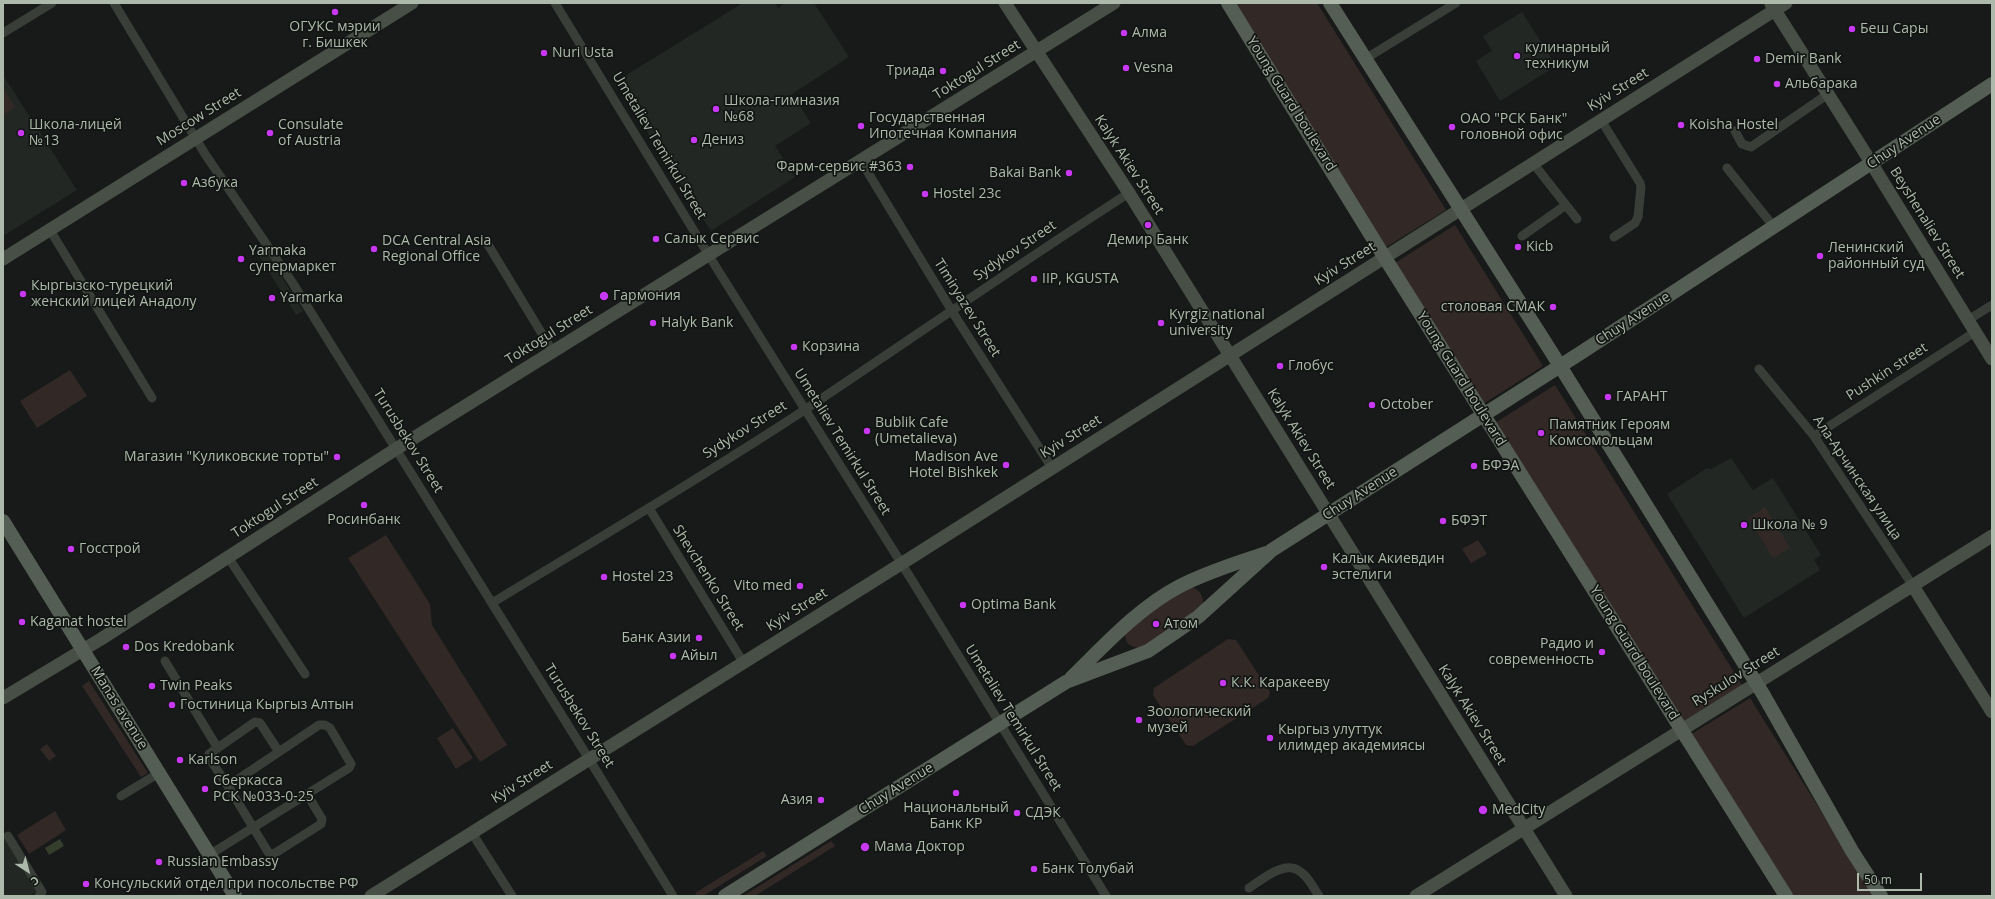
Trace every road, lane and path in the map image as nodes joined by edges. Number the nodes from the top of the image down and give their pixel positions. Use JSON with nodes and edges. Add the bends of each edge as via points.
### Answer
{"nodes":[{"id":1,"x":52,"y":3,"type":"edge"},
{"id":2,"x":114,"y":3,"type":"edge"},
{"id":3,"x":412,"y":3,"type":"edge"},
{"id":4,"x":555,"y":3,"type":"edge"},
{"id":5,"x":1005,"y":3,"type":"edge"},
{"id":6,"x":1114,"y":3,"type":"edge"},
{"id":7,"x":1228,"y":3,"type":"edge"},
{"id":8,"x":1330,"y":3,"type":"edge"},
{"id":9,"x":1456,"y":3,"type":"edge"},
{"id":10,"x":1786,"y":3,"type":"edge"},
{"id":11,"x":1772,"y":6,"type":"edge"},
{"id":12,"x":3,"y":33,"type":"edge"},
{"id":13,"x":1036,"y":52,"type":"junction"},
{"id":14,"x":1365,"y":59,"type":"junction"},
{"id":15,"x":1992,"y":84,"type":"edge"},
{"id":16,"x":1828,"y":94,"type":"junction"},
{"id":17,"x":1601,"y":120,"type":"junction"},
{"id":18,"x":1735,"y":131,"type":"dead end"},
{"id":19,"x":196,"y":138,"type":"junction"},
{"id":20,"x":860,"y":161,"type":"junction"},
{"id":21,"x":1534,"y":163,"type":"junction"},
{"id":22,"x":1872,"y":163,"type":"junction"},
{"id":23,"x":1727,"y":168,"type":"dead end"},
{"id":24,"x":1129,"y":194,"type":"junction"},
{"id":25,"x":1566,"y":205,"type":"junction"},
{"id":26,"x":1460,"y":210,"type":"junction"},
{"id":27,"x":1577,"y":219,"type":"dead end"},
{"id":28,"x":1774,"y":227,"type":"junction"},
{"id":29,"x":50,"y":230,"type":"junction"},
{"id":30,"x":1522,"y":236,"type":"dead end"},
{"id":31,"x":1614,"y":237,"type":"dead end"},
{"id":32,"x":487,"y":243,"type":"dead end"},
{"id":33,"x":709,"y":256,"type":"junction"},
{"id":34,"x":1384,"y":258,"type":"junction"},
{"id":35,"x":3,"y":259,"type":"edge"},
{"id":36,"x":1992,"y":305,"type":"edge"},
{"id":37,"x":951,"y":310,"type":"junction"},
{"id":38,"x":1968,"y":320,"type":"junction"},
{"id":39,"x":1975,"y":332,"type":"junction"},
{"id":40,"x":553,"y":352,"type":"junction"},
{"id":41,"x":1230,"y":356,"type":"junction"},
{"id":42,"x":1992,"y":359,"type":"edge"},
{"id":43,"x":1560,"y":366,"type":"junction"},
{"id":44,"x":1760,"y":369,"type":"dead end"},
{"id":45,"x":152,"y":398,"type":"dead end"},
{"id":46,"x":804,"y":410,"type":"junction"},
{"id":47,"x":1483,"y":415,"type":"junction"},
{"id":48,"x":1814,"y":436,"type":"junction"},
{"id":49,"x":396,"y":449,"type":"junction"},
{"id":50,"x":1052,"y":468,"type":"junction"},
{"id":51,"x":649,"y":508,"type":"junction"},
{"id":52,"x":1329,"y":514,"type":"junction"},
{"id":53,"x":3,"y":521,"type":"edge"},
{"id":54,"x":1992,"y":536,"type":"edge"},
{"id":55,"x":1272,"y":550,"type":"junction"},
{"id":56,"x":228,"y":557,"type":"junction"},
{"id":57,"x":901,"y":564,"type":"junction"},
{"id":58,"x":1913,"y":586,"type":"junction"},
{"id":59,"x":492,"y":603,"type":"junction"},
{"id":60,"x":83,"y":650,"type":"junction"},
{"id":61,"x":165,"y":661,"type":"dead end"},
{"id":62,"x":743,"y":662,"type":"junction"},
{"id":63,"x":306,"y":674,"type":"dead end"},
{"id":64,"x":1066,"y":682,"type":"junction"},
{"id":65,"x":1756,"y":684,"type":"junction"},
{"id":66,"x":3,"y":698,"type":"edge"},
{"id":67,"x":1992,"y":712,"type":"edge"},
{"id":68,"x":1000,"y":724,"type":"junction"},
{"id":69,"x":1682,"y":730,"type":"junction"},
{"id":70,"x":217,"y":747,"type":"junction"},
{"id":71,"x":279,"y":752,"type":"junction"},
{"id":72,"x":590,"y":759,"type":"junction"},
{"id":73,"x":159,"y":773,"type":"junction"},
{"id":74,"x":228,"y":786,"type":"junction"},
{"id":75,"x":307,"y":794,"type":"junction"},
{"id":76,"x":121,"y":796,"type":"dead end"},
{"id":77,"x":254,"y":828,"type":"junction"},
{"id":78,"x":1524,"y":828,"type":"junction"},
{"id":79,"x":472,"y":833,"type":"junction"},
{"id":80,"x":8,"y":836,"type":"dead end"},
{"id":81,"x":209,"y":855,"type":"junction"},
{"id":82,"x":1249,"y":888,"type":"dead end"},
{"id":83,"x":1102,"y":894,"type":"edge"},
{"id":84,"x":39,"y":896,"type":"edge"},
{"id":85,"x":235,"y":896,"type":"edge"},
{"id":86,"x":371,"y":896,"type":"edge"},
{"id":87,"x":512,"y":896,"type":"edge"},
{"id":88,"x":673,"y":896,"type":"edge"},
{"id":89,"x":725,"y":896,"type":"edge"},
{"id":90,"x":1318,"y":896,"type":"edge"},
{"id":91,"x":1416,"y":896,"type":"edge"},
{"id":92,"x":1566,"y":896,"type":"edge"},
{"id":93,"x":1786,"y":896,"type":"edge"},
{"id":94,"x":1881,"y":896,"type":"edge"}],
"edges":[{"from":1,"to":12,"type":"street"},
{"from":2,"to":19,"type":"street","name":"Turusbekov Street"},
{"from":3,"to":19,"type":"main road","name":"Moscow Street"},
{"from":4,"to":33,"type":"street","name":"Umetaliev Temirkul Street"},
{"from":5,"to":13,"type":"main road","name":"Kalyk Akiev Street"},
{"from":6,"to":13,"type":"main road","name":"Toktogul Street"},
{"from":7,"to":34,"type":"main road","name":"Young Guard boulevard"},
{"from":8,"to":14,"type":"main road"},
{"from":9,"to":14,"type":"street"},
{"from":10,"to":11,"type":"main road","name":"Kyiv Street"},
{"from":11,"to":16,"type":"main road","name":"Beyshenaliev Street"},
{"from":11,"to":17,"type":"main road","name":"Kyiv Street"},
{"from":13,"to":20,"type":"main road","name":"Toktogul Street"},
{"from":13,"to":24,"type":"main road","name":"Kalyk Akiev Street"},
{"from":14,"to":26,"type":"main road"},
{"from":15,"to":22,"type":"main road","name":"Chuy Avenue"},
{"from":16,"to":18,"type":"street","via":[[1751,147],[1742,144]]},
{"from":16,"to":22,"type":"main road","name":"Beyshenaliev Street"},
{"from":17,"to":21,"type":"main road","name":"Kyiv Street"},
{"from":17,"to":31,"type":"street","via":[[1641,187],[1638,217],[1634,223]]},
{"from":19,"to":29,"type":"main road","name":"Moscow Street"},
{"from":19,"to":49,"type":"street","name":"Turusbekov Street","via":[[287,274]]},
{"from":20,"to":33,"type":"main road","name":"Toktogul Street"},
{"from":20,"to":37,"type":"street","name":"Timiryazev Street"},
{"from":21,"to":25,"type":"street"},
{"from":21,"to":26,"type":"main road","name":"Kyiv Street"},
{"from":22,"to":28,"type":"main road","name":"Chuy Avenue"},
{"from":22,"to":38,"type":"main road","name":"Beyshenaliev Street"},
{"from":23,"to":28,"type":"street"},
{"from":24,"to":37,"type":"street","name":"Sydykov Street"},
{"from":24,"to":41,"type":"main road","name":"Kalyk Akiev Street"},
{"from":25,"to":27,"type":"street"},
{"from":25,"to":30,"type":"street"},
{"from":26,"to":34,"type":"main road","name":"Kyiv Street"},
{"from":26,"to":43,"type":"main road"},
{"from":28,"to":43,"type":"main road","name":"Chuy Avenue"},
{"from":29,"to":35,"type":"main road","name":"Moscow Street"},
{"from":29,"to":45,"type":"street"},
{"from":32,"to":40,"type":"street"},
{"from":33,"to":40,"type":"main road","name":"Toktogul Street"},
{"from":33,"to":46,"type":"street","name":"Umetaliev Temirkul Street"},
{"from":34,"to":41,"type":"main road","name":"Kyiv Street"},
{"from":34,"to":47,"type":"main road","name":"Young Guard boulevard"},
{"from":36,"to":38,"type":"street"},
{"from":37,"to":46,"type":"street","name":"Sydykov Street"},
{"from":37,"to":50,"type":"street","name":"Timiryazev Street"},
{"from":38,"to":39,"type":"main road","name":"Beyshenaliev Street"},
{"from":39,"to":42,"type":"main road","name":"Beyshenaliev Street"},
{"from":39,"to":48,"type":"street","name":"Pushkin street"},
{"from":40,"to":49,"type":"main road","name":"Toktogul Street"},
{"from":41,"to":50,"type":"main road","name":"Kyiv Street"},
{"from":41,"to":52,"type":"main road","name":"Kalyk Akiev Street"},
{"from":43,"to":47,"type":"main road","name":"Chuy Avenue"},
{"from":43,"to":65,"type":"main road"},
{"from":44,"to":48,"type":"street","name":"Ала-Арчинская улица"},
{"from":46,"to":51,"type":"street","name":"Sydykov Street"},
{"from":46,"to":57,"type":"street","name":"Umetaliev Temirkul Street"},
{"from":47,"to":52,"type":"main road","name":"Chuy Avenue"},
{"from":47,"to":69,"type":"main road","name":"Young Guard boulevard"},
{"from":48,"to":58,"type":"street","name":"Ала-Арчинская улица"},
{"from":49,"to":56,"type":"main road","name":"Toktogul Street"},
{"from":49,"to":59,"type":"street","name":"Turusbekov Street"},
{"from":50,"to":57,"type":"main road","name":"Kyiv Street"},
{"from":51,"to":59,"type":"street","name":"Sydykov Street"},
{"from":51,"to":62,"type":"street","name":"Shevchenko Street"},
{"from":52,"to":55,"type":"main road","name":"Chuy Avenue"},
{"from":52,"to":78,"type":"main road","name":"Kalyk Akiev Street"},
{"from":53,"to":60,"type":"main road","name":"Manas avenue"},
{"from":54,"to":58,"type":"main road","name":"Ryskulov Street"},
{"from":55,"to":64,"type":"main road","name":"Chuy Avenue","via":[[1217,602],[1148,651]]},
{"from":55,"to":64,"type":"main road","name":"Chuy Avenue","via":[[1179,586],[1128,622]]},
{"from":56,"to":60,"type":"main road","name":"Toktogul Street"},
{"from":56,"to":63,"type":"street"},
{"from":57,"to":62,"type":"main road","name":"Kyiv Street"},
{"from":57,"to":68,"type":"street","name":"Umetaliev Temirkul Street"},
{"from":58,"to":65,"type":"main road","name":"Ryskulov Street"},
{"from":58,"to":67,"type":"main road"},
{"from":59,"to":72,"type":"street","name":"Turusbekov Street"},
{"from":60,"to":66,"type":"main road","name":"Toktogul Street"},
{"from":60,"to":73,"type":"main road","name":"Manas avenue"},
{"from":61,"to":70,"type":"street"},
{"from":62,"to":72,"type":"main road","name":"Kyiv Street"},
{"from":64,"to":68,"type":"main road","name":"Chuy Avenue"},
{"from":65,"to":69,"type":"main road","name":"Ryskulov Street"},
{"from":65,"to":94,"type":"main road"},
{"from":68,"to":83,"type":"street","name":"Umetaliev Temirkul Street"},
{"from":68,"to":89,"type":"main road","name":"Chuy Avenue"},
{"from":69,"to":78,"type":"main road","name":"Ryskulov Street"},
{"from":69,"to":93,"type":"main road","name":"Young Guard boulevard"},
{"from":70,"to":71,"type":"street","via":[[255,722],[260,723]]},
{"from":70,"to":74,"type":"street","via":[[209,754],[210,758]]},
{"from":71,"to":74,"type":"street"},
{"from":71,"to":75,"type":"street","via":[[320,725],[330,728],[351,764],[350,768]]},
{"from":72,"to":79,"type":"main road","name":"Kyiv Street"},
{"from":72,"to":88,"type":"street","name":"Turusbekov Street"},
{"from":73,"to":76,"type":"street"},
{"from":73,"to":81,"type":"main road","name":"Manas avenue"},
{"from":74,"to":77,"type":"street"},
{"from":75,"to":77,"type":"street"},
{"from":75,"to":77,"type":"street","via":[[322,819],[321,824],[276,854],[268,852]]},
{"from":77,"to":81,"type":"street"},
{"from":78,"to":91,"type":"main road","name":"Ryskulov Street"},
{"from":78,"to":92,"type":"main road","name":"Kalyk Akiev Street"},
{"from":79,"to":86,"type":"main road","name":"Kyiv Street"},
{"from":79,"to":87,"type":"street"},
{"from":80,"to":84,"type":"street","via":[[42,892]]},
{"from":81,"to":85,"type":"main road","name":"Manas avenue"},
{"from":82,"to":90,"type":"street","via":[[1279,870],[1293,868],[1302,873]]}]}
